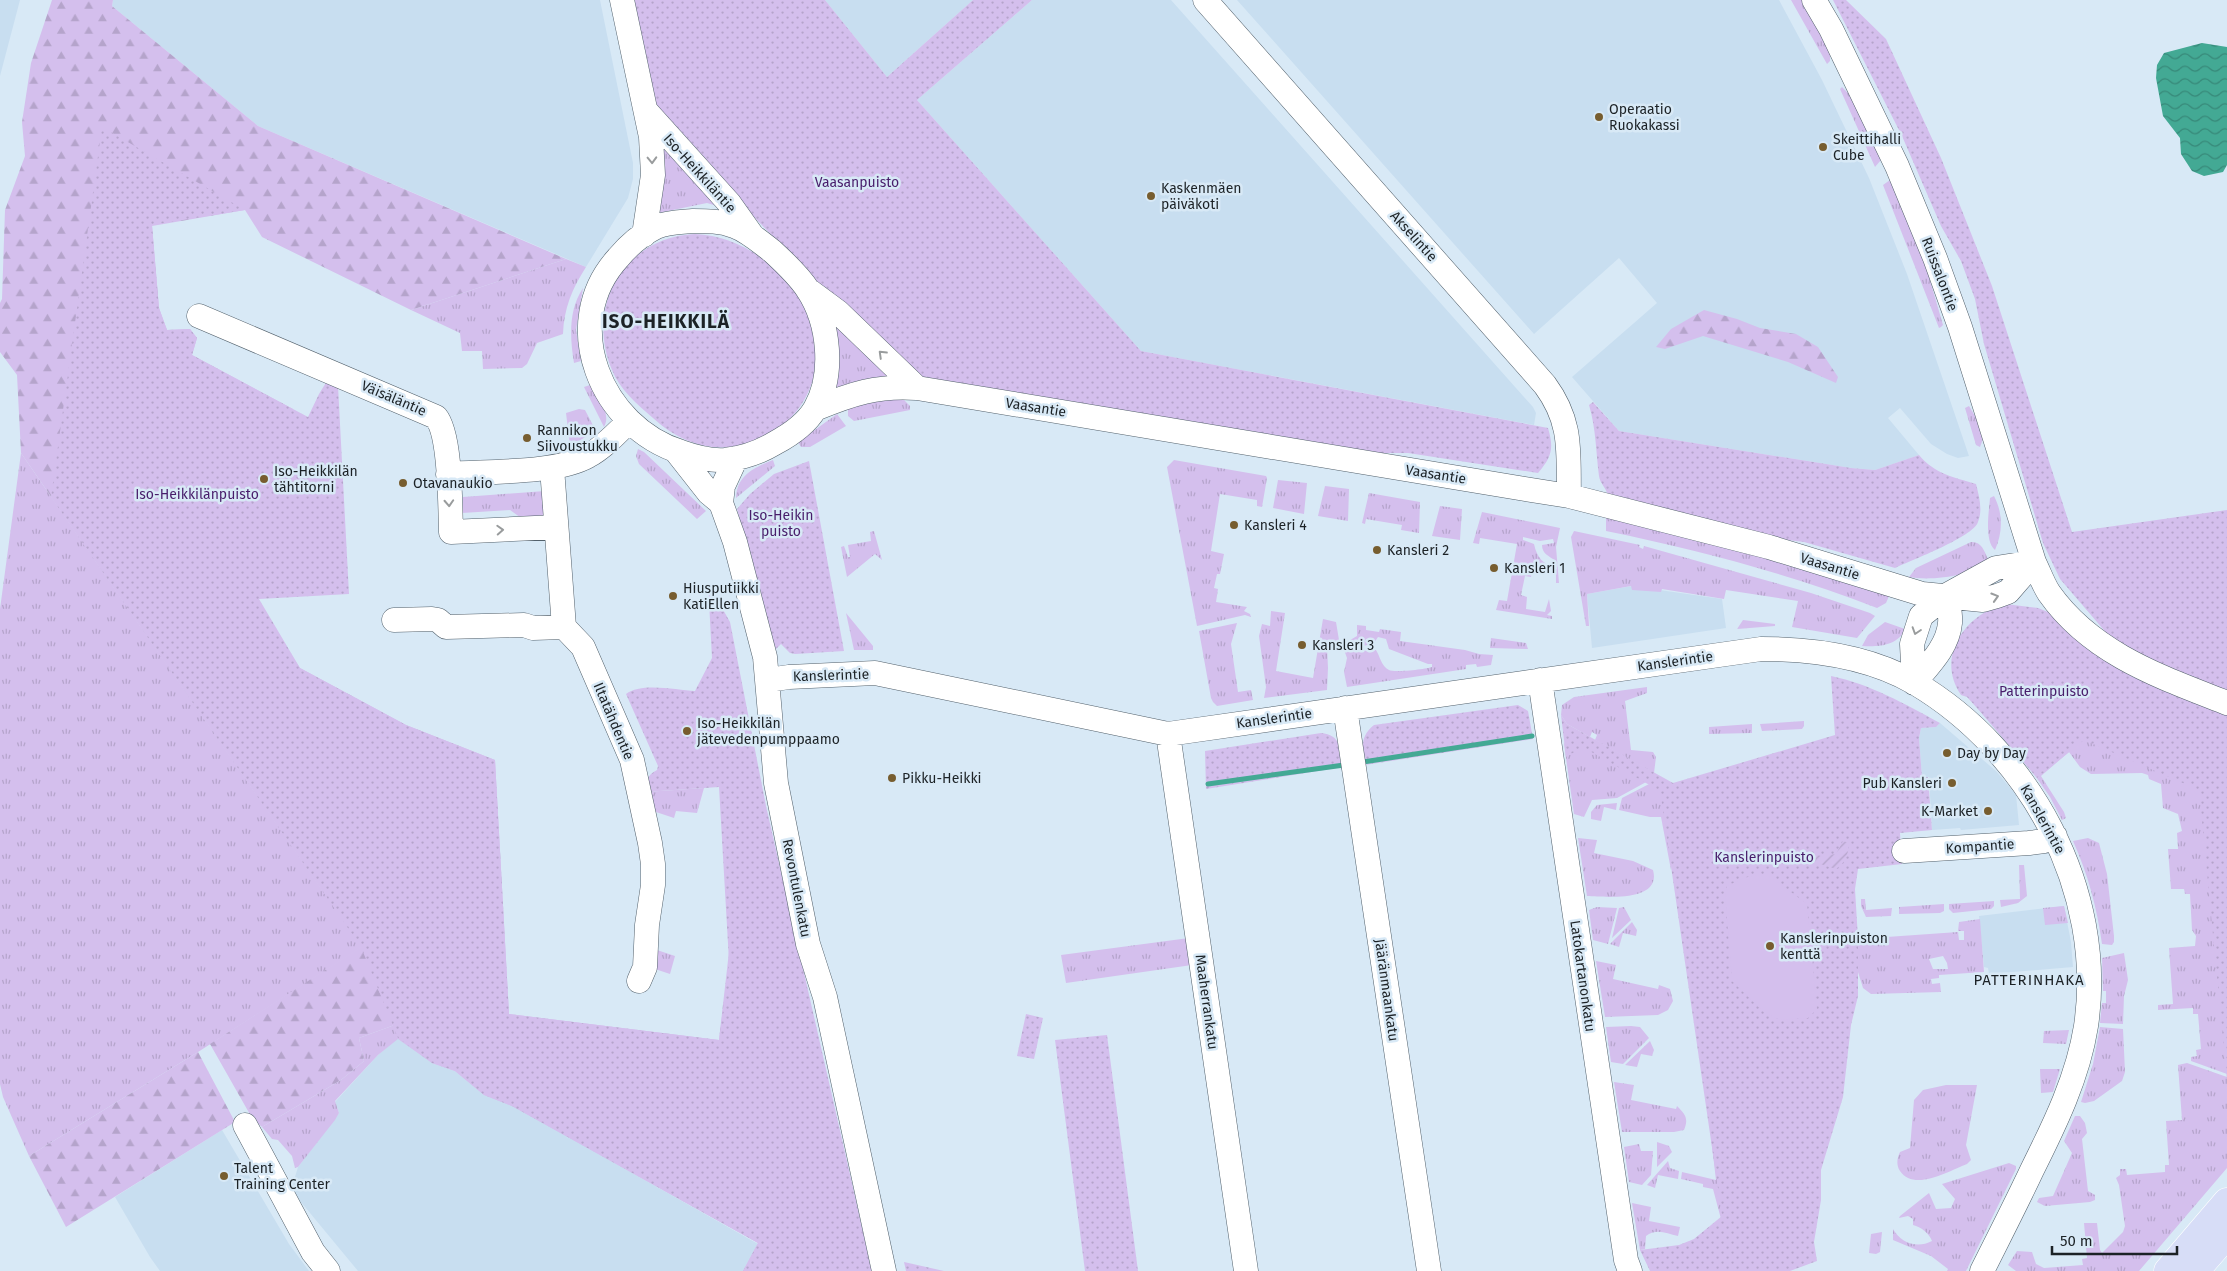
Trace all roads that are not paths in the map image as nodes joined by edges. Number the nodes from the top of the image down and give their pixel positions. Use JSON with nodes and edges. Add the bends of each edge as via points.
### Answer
{"nodes":[{"id":1,"x":622,"y":0,"type":"edge"},
{"id":2,"x":1205,"y":0,"type":"edge"},
{"id":3,"x":1814,"y":0,"type":"edge"},
{"id":4,"x":647,"y":112,"type":"junction"},
{"id":5,"x":644,"y":235,"type":"junction"},
{"id":6,"x":752,"y":236,"type":"junction"},
{"id":7,"x":807,"y":289,"type":"junction"},
{"id":8,"x":199,"y":316,"type":"dead end"},
{"id":9,"x":917,"y":388,"type":"junction"},
{"id":10,"x":815,"y":409,"type":"junction"},
{"id":11,"x":629,"y":421,"type":"junction"},
{"id":12,"x":676,"y":451,"type":"junction"},
{"id":13,"x":736,"y":458,"type":"junction"},
{"id":14,"x":552,"y":468,"type":"junction"},
{"id":15,"x":448,"y":474,"type":"junction"},
{"id":16,"x":1569,"y":496,"type":"junction"},
{"id":17,"x":721,"y":503,"type":"junction"},
{"id":18,"x":556,"y":527,"type":"junction"},
{"id":19,"x":2034,"y":562,"type":"junction"},
{"id":20,"x":1947,"y":595,"type":"junction"},
{"id":21,"x":394,"y":620,"type":"dead end"},
{"id":22,"x":564,"y":627,"type":"junction"},
{"id":23,"x":768,"y":680,"type":"junction"},
{"id":24,"x":1540,"y":680,"type":"junction"},
{"id":25,"x":1914,"y":683,"type":"junction"},
{"id":26,"x":2227,"y":702,"type":"edge"},
{"id":27,"x":1345,"y":708,"type":"junction"},
{"id":28,"x":1168,"y":734,"type":"junction"},
{"id":29,"x":2055,"y":836,"type":"junction"},
{"id":30,"x":1904,"y":851,"type":"dead end"},
{"id":31,"x":639,"y":981,"type":"dead end"},
{"id":32,"x":245,"y":1125,"type":"dead end"},
{"id":33,"x":2227,"y":1202,"type":"edge"},
{"id":34,"x":2227,"y":1234,"type":"edge"},
{"id":35,"x":328,"y":1271,"type":"edge"},
{"id":36,"x":884,"y":1271,"type":"edge"},
{"id":37,"x":1246,"y":1271,"type":"edge"},
{"id":38,"x":1428,"y":1271,"type":"edge"},
{"id":39,"x":1630,"y":1271,"type":"edge"},
{"id":40,"x":1982,"y":1271,"type":"edge"},
{"id":41,"x":2168,"y":1271,"type":"edge"},
{"id":42,"x":2195,"y":1271,"type":"edge"}],
"edges":[{"from":1,"to":4,"type":"street","name":"Iso-Heikkiläntie"},
{"from":2,"to":16,"type":"street","name":"Akselintie","via":[[1545,385],[1560,408],[1568,439]]},
{"from":3,"to":19,"type":"street","name":"Ruissalontie","via":[[1897,166],[1935,258]]},
{"from":4,"to":5,"type":"street","name":"Iso-Heikkiläntie","one_way":true,"via":[[653,175]]},
{"from":4,"to":6,"type":"street","name":"Iso-Heikkiläntie","via":[[729,202]]},
{"from":5,"to":6,"type":"street","via":[[657,226],[701,221],[726,224]]},
{"from":5,"to":11,"type":"street","via":[[622,253],[604,276],[596,292],[589,321],[596,368],[609,395]]},
{"from":6,"to":7,"type":"street","via":[[780,258]]},
{"from":9,"to":7,"type":"street","one_way":true,"via":[[838,312]]},
{"from":7,"to":10,"type":"street","via":[[823,324],[828,354]]},
{"from":8,"to":15,"type":"street","name":"Väisäläntie","via":[[436,417],[442,428]]},
{"from":9,"to":10,"type":"street","name":"Vaasantie","via":[[878,388]]},
{"from":9,"to":16,"type":"street","name":"Vaasantie"},
{"from":10,"to":13,"type":"street","via":[[792,433],[761,451]]},
{"from":11,"to":12,"type":"street","via":[[654,440]]},
{"from":11,"to":14,"type":"street","via":[[589,456]]},
{"from":12,"to":13,"type":"street","via":[[711,459]]},
{"from":12,"to":17,"type":"street","name":"Revontulenkatu"},
{"from":13,"to":17,"type":"street","via":[[723,486]]},
{"from":14,"to":15,"type":"street"},
{"from":14,"to":18,"type":"street"},
{"from":15,"to":18,"type":"street","one_way":true,"via":[[451,532]]},
{"from":16,"to":20,"type":"street","name":"Vaasantie","via":[[1769,547],[1922,594]]},
{"from":17,"to":23,"type":"street","name":"Revontulenkatu","via":[[735,542]]},
{"from":18,"to":22,"type":"street"},
{"from":19,"to":20,"type":"street","name":"Vaasantie","via":[[2008,592],[1983,600]]},
{"from":19,"to":26,"type":"street","via":[[2049,592],[2092,638],[2146,671]]},
{"from":20,"to":25,"type":"street","via":[[1950,623],[1945,640]]},
{"from":21,"to":22,"type":"street","via":[[432,619],[446,627]]},
{"from":22,"to":31,"type":"street","name":"Iltatähdentie","via":[[583,647],[632,760],[646,821],[653,885],[645,967]]},
{"from":23,"to":28,"type":"street","name":"Kanslerintie","via":[[789,676],[874,673]]},
{"from":23,"to":36,"type":"street","name":"Revontulenkatu","via":[[778,792],[808,944],[825,997]]},
{"from":24,"to":25,"type":"street","name":"Kanslerintie","via":[[1732,653],[1784,649],[1852,660]]},
{"from":24,"to":27,"type":"street","name":"Kanslerintie"},
{"from":24,"to":39,"type":"street","name":"Latokartanonkatu"},
{"from":25,"to":29,"type":"street","name":"Kanslerintie","via":[[1957,714],[2010,766]]},
{"from":27,"to":28,"type":"street","name":"Kanslerintie"},
{"from":27,"to":38,"type":"street","name":"Jääränmaankatu"},
{"from":28,"to":37,"type":"street","name":"Maaherrankatu"},
{"from":29,"to":30,"type":"street","name":"Kompantie","via":[[2029,843]]},
{"from":29,"to":40,"type":"street","name":"Kanslerintie","via":[[2082,913],[2088,972],[2086,1025],[2075,1071],[2057,1120]]},
{"from":32,"to":35,"type":"street","via":[[313,1252]]},
{"from":33,"to":41,"type":"main road"},
{"from":34,"to":42,"type":"main road"}]}
